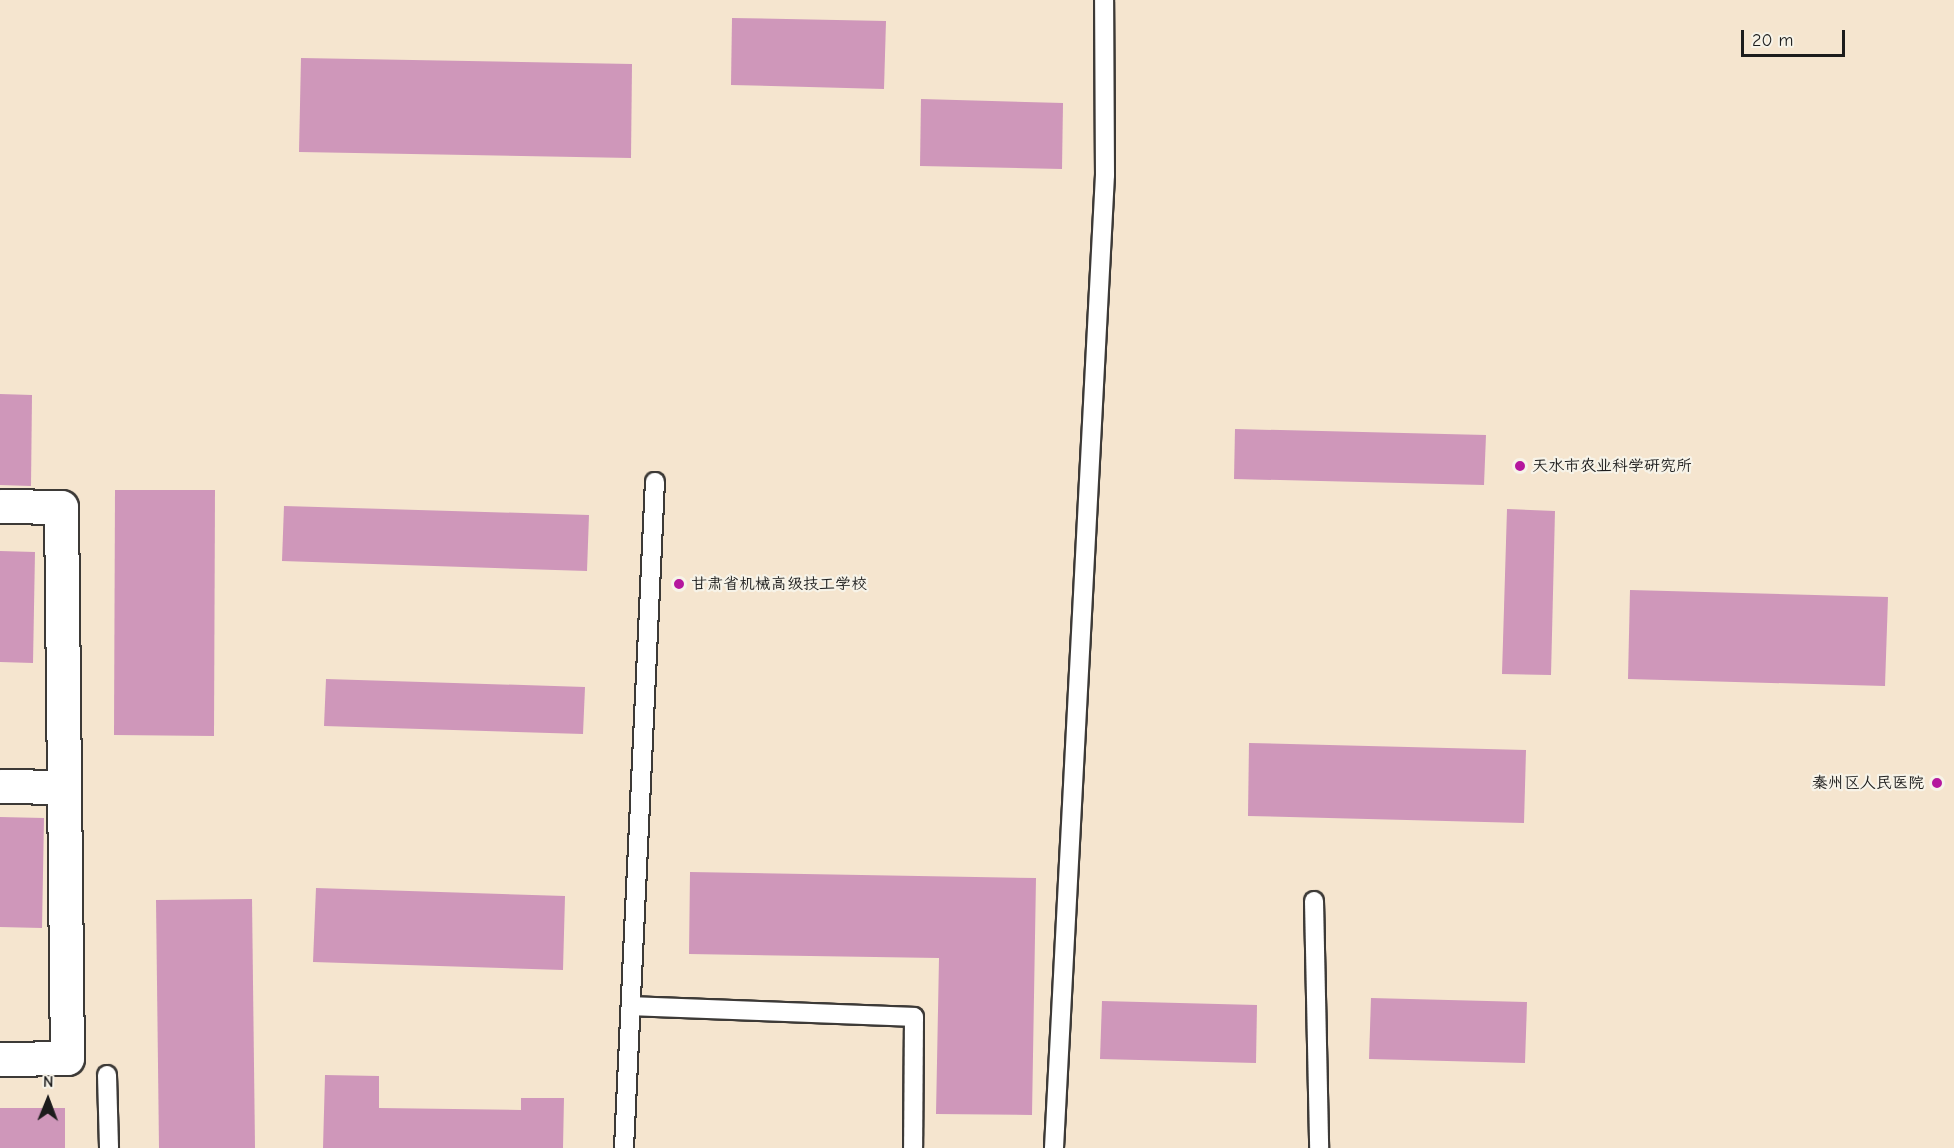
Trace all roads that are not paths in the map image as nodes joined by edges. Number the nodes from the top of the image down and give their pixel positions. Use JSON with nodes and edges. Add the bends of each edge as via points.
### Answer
{"nodes":[{"id":1,"x":1104,"y":0,"type":"edge"},
{"id":2,"x":655,"y":482,"type":"dead end"},
{"id":3,"x":0,"y":506,"type":"edge"},
{"id":4,"x":0,"y":786,"type":"edge"},
{"id":5,"x":64,"y":787,"type":"junction"},
{"id":6,"x":1314,"y":901,"type":"dead end"},
{"id":7,"x":631,"y":1006,"type":"junction"},
{"id":8,"x":0,"y":1059,"type":"edge"},
{"id":9,"x":107,"y":1076,"type":"dead end"},
{"id":10,"x":109,"y":1148,"type":"edge"},
{"id":11,"x":624,"y":1148,"type":"edge"},
{"id":12,"x":913,"y":1148,"type":"edge"},
{"id":13,"x":1054,"y":1148,"type":"edge"},
{"id":14,"x":1319,"y":1148,"type":"edge"}],
"edges":[{"from":1,"to":13,"type":"lane","via":[[1105,175]]},
{"from":2,"to":7,"type":"lane"},
{"from":3,"to":5,"type":"street","via":[[61,507]]},
{"from":4,"to":5,"type":"street"},
{"from":5,"to":8,"type":"street","via":[[67,1058]]},
{"from":6,"to":14,"type":"lane"},
{"from":7,"to":11,"type":"lane"},
{"from":7,"to":12,"type":"lane","via":[[914,1017]]},
{"from":9,"to":10,"type":"lane"}]}
